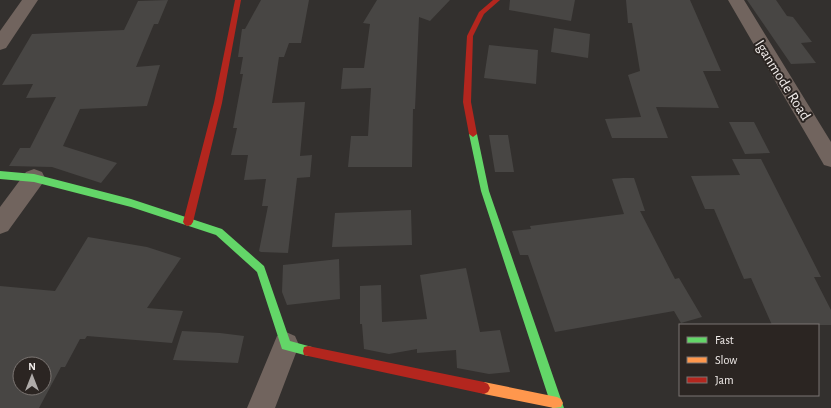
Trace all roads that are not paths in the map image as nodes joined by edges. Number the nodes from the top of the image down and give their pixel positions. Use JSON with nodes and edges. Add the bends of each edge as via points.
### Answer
{"nodes":[{"id":1,"x":30,"y":0,"type":"edge"},
{"id":2,"x":238,"y":0,"type":"edge"},
{"id":3,"x":497,"y":0,"type":"edge"},
{"id":4,"x":736,"y":0,"type":"edge"},
{"id":5,"x":0,"y":44,"type":"edge"},
{"id":6,"x":831,"y":159,"type":"edge"},
{"id":7,"x":0,"y":175,"type":"edge"},
{"id":8,"x":34,"y":178,"type":"junction"},
{"id":9,"x":188,"y":222,"type":"junction"},
{"id":10,"x":0,"y":224,"type":"edge"},
{"id":11,"x":286,"y":345,"type":"junction"},
{"id":12,"x":558,"y":406,"type":"edge"},
{"id":13,"x":261,"y":408,"type":"edge"}],
"edges":[{"from":1,"to":5,"type":"street"},
{"from":2,"to":9,"type":"street","via":[[218,103]]},
{"from":3,"to":12,"type":"street","via":[[481,13],[470,36],[467,102],[485,191]]},
{"from":4,"to":6,"type":"street","name":"Iganmode Road"},
{"from":7,"to":8,"type":"street"},
{"from":8,"to":9,"type":"street","via":[[131,203]]},
{"from":8,"to":10,"type":"street"},
{"from":9,"to":11,"type":"street","via":[[219,232],[261,269],[276,308]]},
{"from":11,"to":12,"type":"street"},
{"from":11,"to":13,"type":"street"}]}
